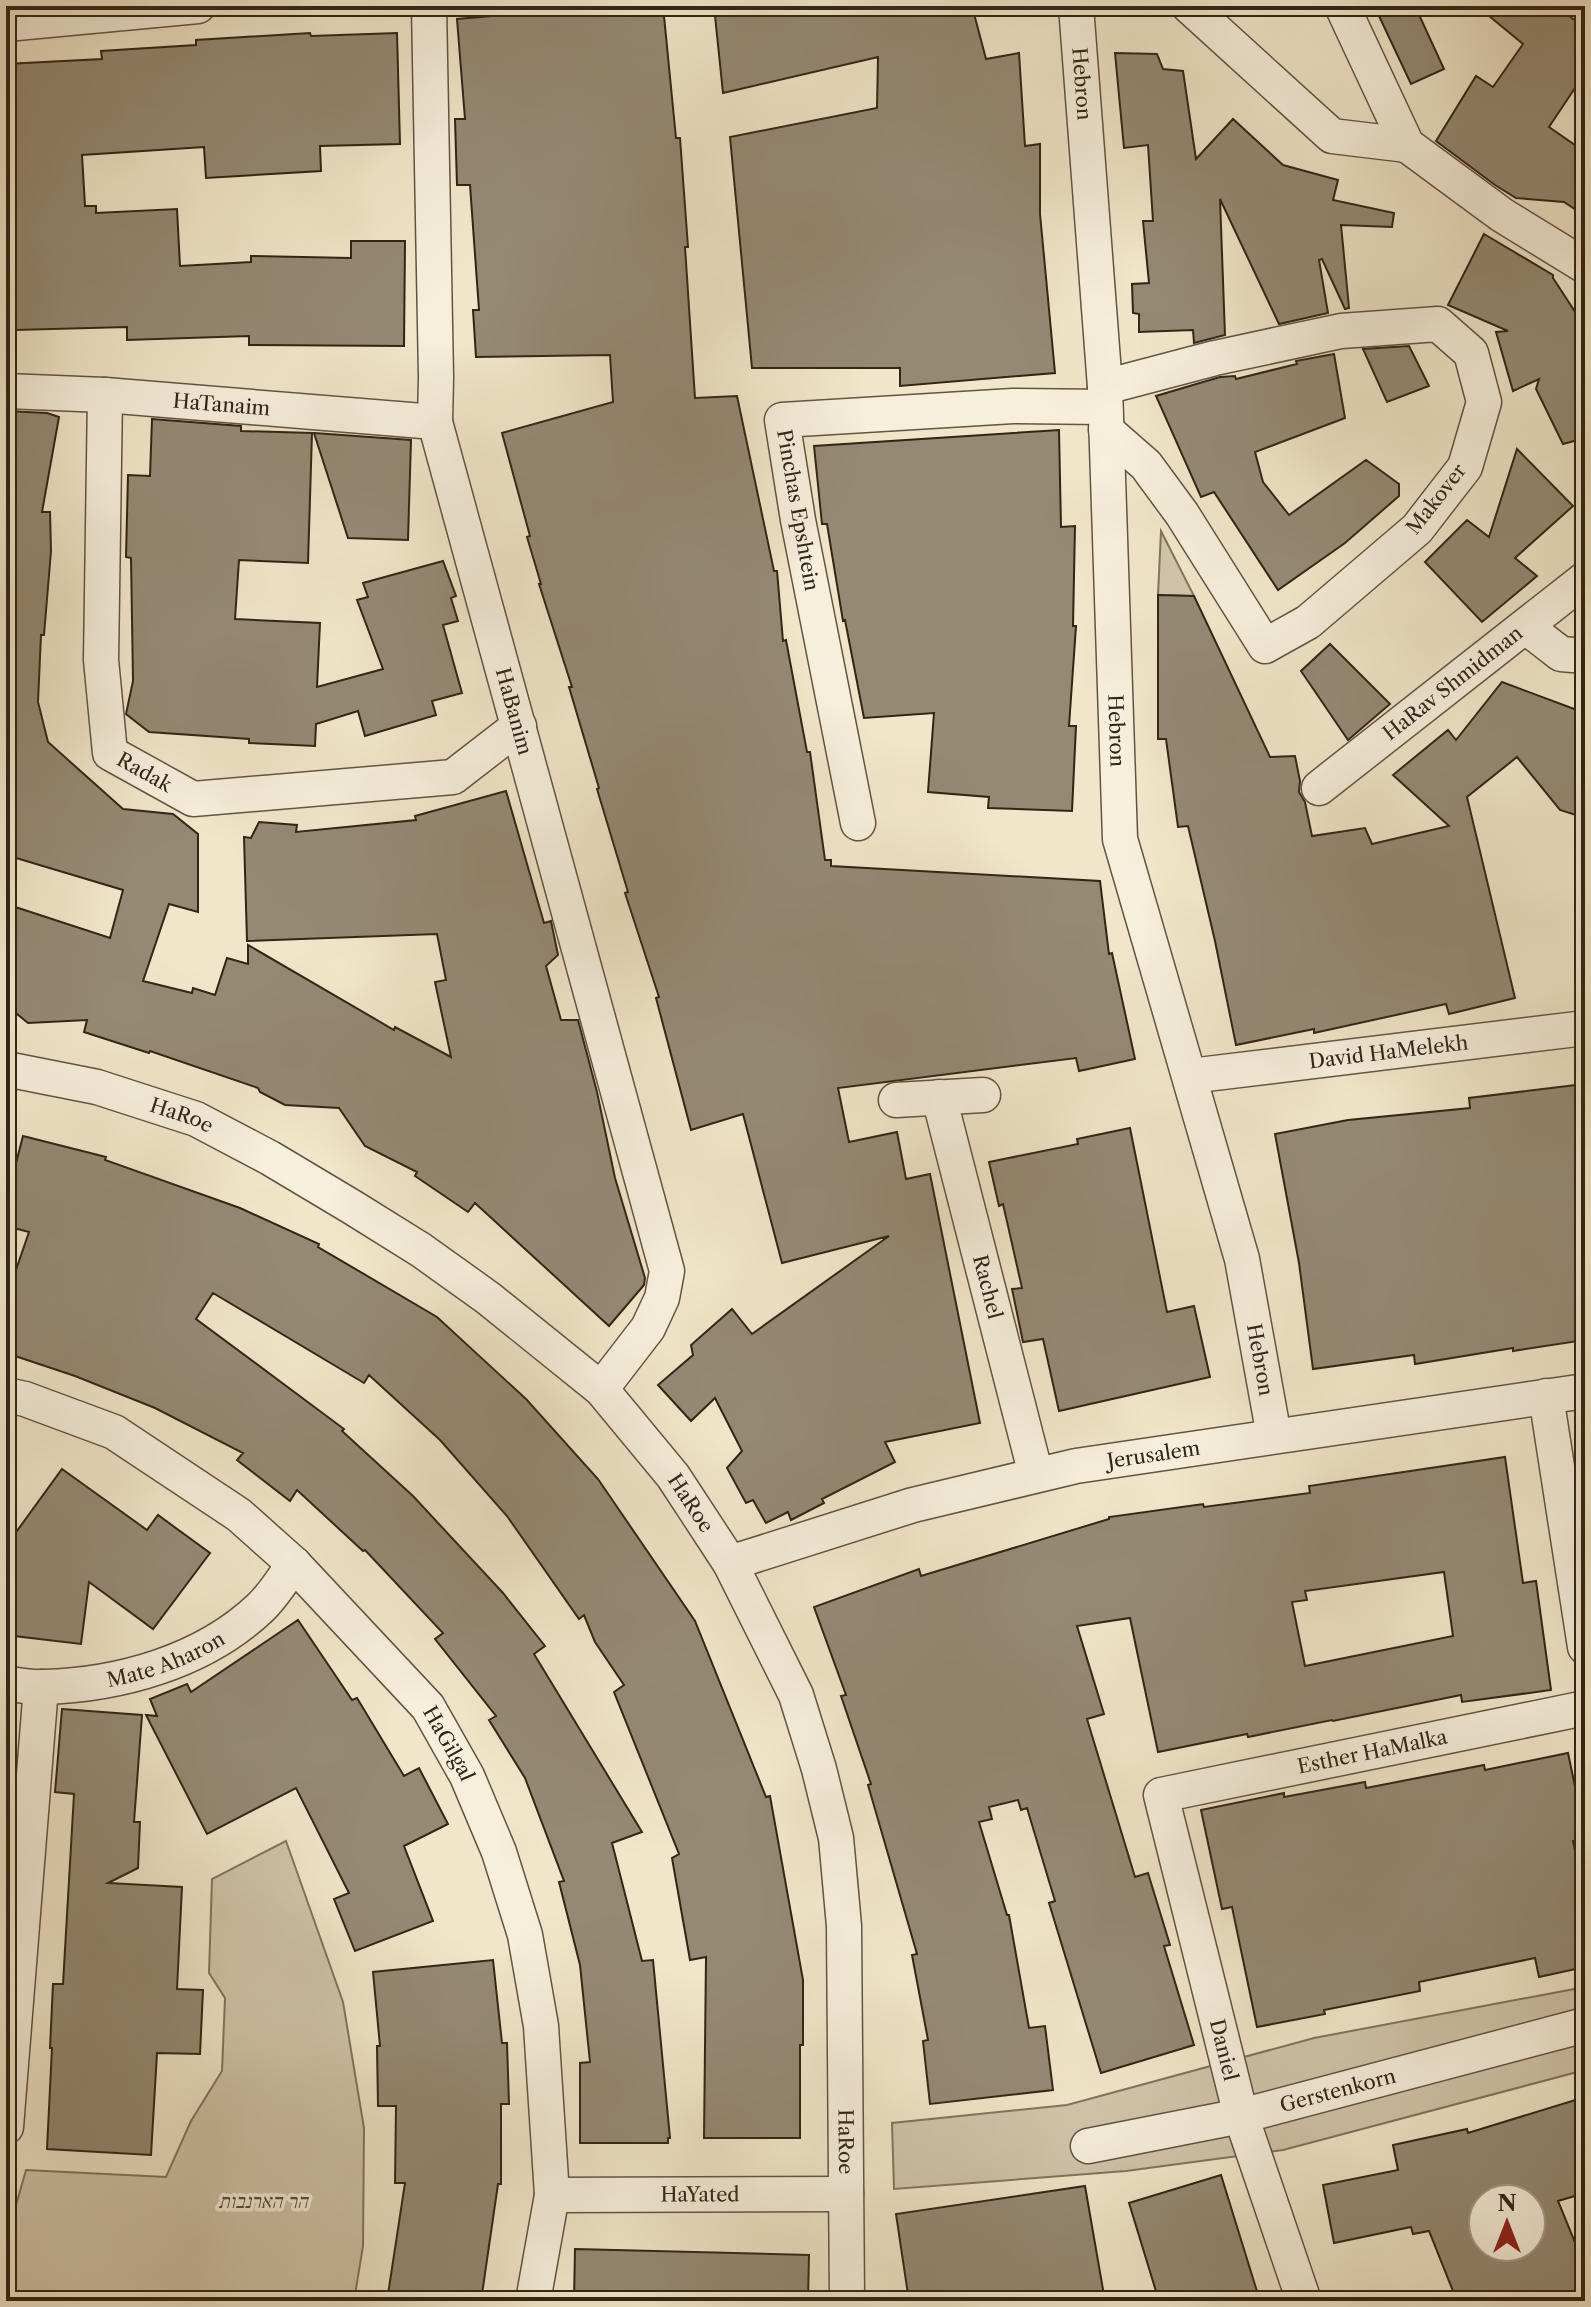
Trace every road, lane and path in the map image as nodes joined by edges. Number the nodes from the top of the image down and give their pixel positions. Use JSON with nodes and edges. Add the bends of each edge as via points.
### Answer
{"nodes":[{"id":1,"x":198,"y":6,"type":"edge"},
{"id":2,"x":429,"y":6,"type":"edge"},
{"id":3,"x":1076,"y":6,"type":"edge"},
{"id":4,"x":1189,"y":6,"type":"edge"},
{"id":5,"x":1342,"y":6,"type":"edge"},
{"id":6,"x":140,"y":8,"type":"edge"},
{"id":7,"x":6,"y":24,"type":"edge"},
{"id":8,"x":1407,"y":145,"type":"junction"},
{"id":9,"x":1585,"y":266,"type":"edge"},
{"id":10,"x":6,"y":391,"type":"edge"},
{"id":11,"x":105,"y":395,"type":"junction"},
{"id":12,"x":1105,"y":408,"type":"junction"},
{"id":13,"x":435,"y":422,"type":"junction"},
{"id":14,"x":1585,"y":579,"type":"edge"},
{"id":15,"x":1526,"y":627,"type":"junction"},
{"id":16,"x":1585,"y":656,"type":"edge"},
{"id":17,"x":519,"y":726,"type":"junction"},
{"id":18,"x":1319,"y":788,"type":"dead end"},
{"id":19,"x":858,"y":823,"type":"dead end"},
{"id":20,"x":1585,"y":1028,"type":"edge"},
{"id":21,"x":6,"y":1069,"type":"edge"},
{"id":22,"x":1190,"y":1076,"type":"junction"},
{"id":23,"x":983,"y":1095,"type":"dead end"},
{"id":24,"x":939,"y":1097,"type":"junction"},
{"id":25,"x":896,"y":1100,"type":"dead end"},
{"id":26,"x":601,"y":1389,"type":"junction"},
{"id":27,"x":1585,"y":1391,"type":"edge"},
{"id":28,"x":6,"y":1395,"type":"edge"},
{"id":29,"x":1546,"y":1396,"type":"junction"},
{"id":30,"x":1274,"y":1436,"type":"junction"},
{"id":31,"x":1036,"y":1475,"type":"junction"},
{"id":32,"x":730,"y":1563,"type":"junction"},
{"id":33,"x":294,"y":1564,"type":"junction"},
{"id":34,"x":1585,"y":1647,"type":"edge"},
{"id":35,"x":6,"y":1683,"type":"edge"},
{"id":36,"x":41,"y":1687,"type":"junction"},
{"id":37,"x":1585,"y":1708,"type":"edge"},
{"id":38,"x":1161,"y":1795,"type":"joint"},
{"id":39,"x":1585,"y":2025,"type":"edge"},
{"id":40,"x":1241,"y":2116,"type":"junction"},
{"id":41,"x":6,"y":2127,"type":"edge"},
{"id":42,"x":1088,"y":2146,"type":"dead end"},
{"id":43,"x":846,"y":2194,"type":"junction"},
{"id":44,"x":552,"y":2195,"type":"junction"},
{"id":45,"x":533,"y":2301,"type":"edge"},
{"id":46,"x":847,"y":2301,"type":"edge"},
{"id":47,"x":1304,"y":2301,"type":"edge"}],
"edges":[{"from":1,"to":6,"type":"street"},
{"from":2,"to":13,"type":"street","name":"HaBanim"},
{"from":3,"to":12,"type":"street","name":"Hebron"},
{"from":4,"to":8,"type":"street","via":[[1332,136]]},
{"from":5,"to":8,"type":"street"},
{"from":6,"to":7,"type":"street"},
{"from":8,"to":9,"type":"street","via":[[1502,215]]},
{"from":10,"to":11,"type":"street","name":"HaTanaim"},
{"from":11,"to":13,"type":"street","name":"HaTanaim"},
{"from":11,"to":17,"type":"street","name":"Radak","via":[[101,660],[110,753],[193,799],[453,777]]},
{"from":12,"to":12,"type":"street","name":"Makover","via":[[1182,514],[1265,646],[1308,622],[1417,529],[1465,467],[1484,402],[1471,353],[1438,324],[1341,331],[1215,358]]},
{"from":12,"to":19,"type":"street","name":"Pinchas Epshtein","via":[[1013,406],[782,420]]},
{"from":12,"to":22,"type":"street","name":"Hebron","via":[[1120,839]]},
{"from":13,"to":17,"type":"street","name":"HaBanim"},
{"from":14,"to":15,"type":"street","name":"HaRav Shmidman"},
{"from":15,"to":16,"type":"street","via":[[1561,654]]},
{"from":15,"to":18,"type":"street","name":"HaRav Shmidman"},
{"from":17,"to":26,"type":"street","name":"HaBanim","via":[[667,1271],[648,1328]]},
{"from":20,"to":22,"type":"street","name":"David HaMelekh"},
{"from":21,"to":26,"type":"street","name":"HaRoe","via":[[97,1087],[196,1119],[270,1158],[421,1250]]},
{"from":22,"to":30,"type":"street","name":"Hebron","via":[[1242,1259]]},
{"from":23,"to":24,"type":"street"},
{"from":24,"to":25,"type":"street"},
{"from":24,"to":31,"type":"street","name":"Rachel"},
{"from":26,"to":32,"type":"street","name":"HaRoe","via":[[673,1476]]},
{"from":27,"to":29,"type":"street","name":"Jerusalem"},
{"from":28,"to":33,"type":"street","name":"HaGilgal","via":[[114,1432],[239,1515]]},
{"from":29,"to":30,"type":"street","name":"Jerusalem"},
{"from":29,"to":34,"type":"street"},
{"from":30,"to":31,"type":"street","name":"Jerusalem"},
{"from":31,"to":32,"type":"street","name":"Jerusalem","via":[[913,1505]]},
{"from":32,"to":43,"type":"street","name":"HaRoe","via":[[796,1695],[836,1838],[844,1926]]},
{"from":33,"to":36,"type":"street","name":"Mate Aharon","via":[[261,1607],[194,1653],[127,1678]]},
{"from":33,"to":44,"type":"street","name":"HaGilgal","via":[[428,1707],[467,1776],[499,1852],[525,1935],[541,2026]]},
{"from":35,"to":36,"type":"street","name":"Mate Aharon"},
{"from":36,"to":41,"type":"street"},
{"from":37,"to":38,"type":"street","name":"Esther HaMalka"},
{"from":38,"to":40,"type":"street","name":"Daniel"},
{"from":39,"to":40,"type":"street","name":"Gerstenkorn"},
{"from":40,"to":42,"type":"street","name":"Gerstenkorn"},
{"from":40,"to":47,"type":"street","name":"Daniel"},
{"from":43,"to":44,"type":"street","name":"HaYated"},
{"from":43,"to":46,"type":"street","name":"HaRoe"},
{"from":44,"to":45,"type":"street","name":"HaGilgal"}]}
